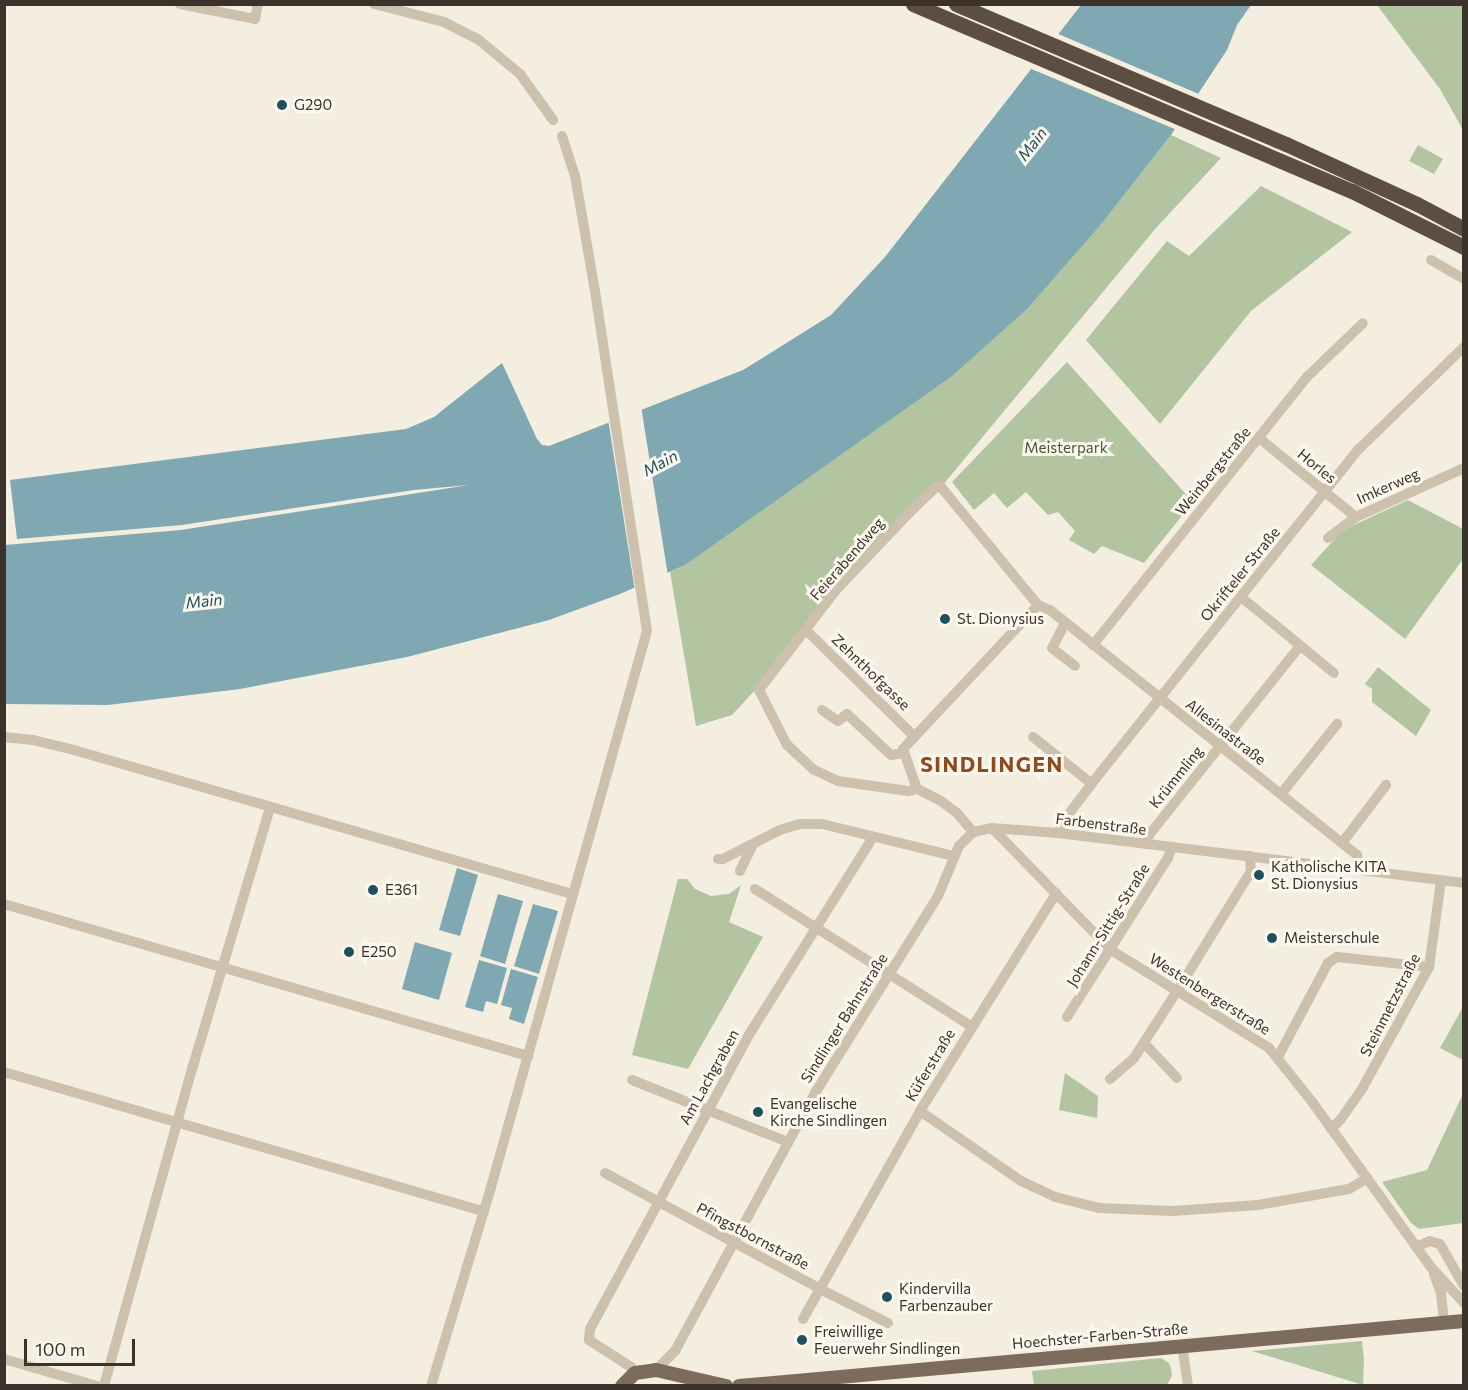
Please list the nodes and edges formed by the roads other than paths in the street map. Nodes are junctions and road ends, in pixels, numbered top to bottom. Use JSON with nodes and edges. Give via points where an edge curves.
{"nodes":[{"id":1,"x":180,"y":4,"type":"edge"},
{"id":2,"x":258,"y":4,"type":"edge"},
{"id":3,"x":374,"y":4,"type":"edge"},
{"id":4,"x":913,"y":4,"type":"edge"},
{"id":5,"x":956,"y":4,"type":"edge"},
{"id":6,"x":553,"y":120,"type":"dead end"},
{"id":7,"x":562,"y":136,"type":"dead end"},
{"id":8,"x":1464,"y":228,"type":"edge"},
{"id":9,"x":1464,"y":247,"type":"edge"},
{"id":10,"x":1431,"y":260,"type":"dead end"},
{"id":11,"x":1464,"y":279,"type":"edge"},
{"id":12,"x":1364,"y":323,"type":"dead end"},
{"id":13,"x":1464,"y":347,"type":"edge"},
{"id":14,"x":1259,"y":438,"type":"junction"},
{"id":15,"x":1464,"y":468,"type":"edge"},
{"id":16,"x":942,"y":488,"type":"joint"},
{"id":17,"x":1325,"y":491,"type":"junction"},
{"id":18,"x":1356,"y":517,"type":"junction"},
{"id":19,"x":1328,"y":538,"type":"dead end"},
{"id":20,"x":1241,"y":597,"type":"junction"},
{"id":21,"x":1038,"y":605,"type":"junction"},
{"id":22,"x":1065,"y":623,"type":"junction"},
{"id":23,"x":807,"y":631,"type":"junction"},
{"id":24,"x":1093,"y":645,"type":"junction"},
{"id":25,"x":1300,"y":646,"type":"junction"},
{"id":26,"x":1075,"y":666,"type":"dead end"},
{"id":27,"x":1334,"y":673,"type":"dead end"},
{"id":28,"x":1159,"y":698,"type":"junction"},
{"id":29,"x":822,"y":710,"type":"dead end"},
{"id":30,"x":1337,"y":724,"type":"dead end"},
{"id":31,"x":914,"y":736,"type":"junction"},
{"id":32,"x":4,"y":737,"type":"edge"},
{"id":33,"x":1034,"y":737,"type":"dead end"},
{"id":34,"x":1220,"y":746,"type":"junction"},
{"id":35,"x":903,"y":753,"type":"junction"},
{"id":36,"x":1092,"y":784,"type":"junction"},
{"id":37,"x":1386,"y":785,"type":"dead end"},
{"id":38,"x":917,"y":789,"type":"junction"},
{"id":39,"x":1281,"y":794,"type":"junction"},
{"id":40,"x":270,"y":808,"type":"junction"},
{"id":41,"x":992,"y":828,"type":"junction"},
{"id":42,"x":973,"y":832,"type":"junction"},
{"id":43,"x":1058,"y":833,"type":"junction"},
{"id":44,"x":873,"y":837,"type":"junction"},
{"id":45,"x":753,"y":843,"type":"junction"},
{"id":46,"x":1342,"y":843,"type":"junction"},
{"id":47,"x":1146,"y":844,"type":"junction"},
{"id":48,"x":1172,"y":847,"type":"junction"},
{"id":49,"x":953,"y":856,"type":"junction"},
{"id":50,"x":1250,"y":856,"type":"junction"},
{"id":51,"x":718,"y":858,"type":"dead end"},
{"id":52,"x":1358,"y":870,"type":"junction"},
{"id":53,"x":740,"y":872,"type":"dead end"},
{"id":54,"x":1441,"y":880,"type":"junction"},
{"id":55,"x":1464,"y":883,"type":"edge"},
{"id":56,"x":755,"y":889,"type":"dead end"},
{"id":57,"x":1056,"y":893,"type":"junction"},
{"id":58,"x":572,"y":894,"type":"junction"},
{"id":59,"x":4,"y":903,"type":"edge"},
{"id":60,"x":816,"y":928,"type":"junction"},
{"id":61,"x":1111,"y":950,"type":"junction"},
{"id":62,"x":1429,"y":967,"type":"junction"},
{"id":63,"x":224,"y":968,"type":"junction"},
{"id":64,"x":889,"y":974,"type":"junction"},
{"id":65,"x":1177,"y":991,"type":"junction"},
{"id":66,"x":1067,"y":1017,"type":"dead end"},
{"id":67,"x":971,"y":1026,"type":"junction"},
{"id":68,"x":1144,"y":1043,"type":"junction"},
{"id":69,"x":528,"y":1056,"type":"junction"},
{"id":70,"x":1278,"y":1058,"type":"junction"},
{"id":71,"x":4,"y":1072,"type":"edge"},
{"id":72,"x":1178,"y":1078,"type":"dead end"},
{"id":73,"x":1110,"y":1079,"type":"dead end"},
{"id":74,"x":632,"y":1080,"type":"dead end"},
{"id":75,"x":708,"y":1109,"type":"junction"},
{"id":76,"x":920,"y":1111,"type":"junction"},
{"id":77,"x":179,"y":1123,"type":"junction"},
{"id":78,"x":1331,"y":1129,"type":"junction"},
{"id":79,"x":788,"y":1142,"type":"junction"},
{"id":80,"x":605,"y":1173,"type":"dead end"},
{"id":81,"x":1366,"y":1178,"type":"junction"},
{"id":82,"x":659,"y":1202,"type":"junction"},
{"id":83,"x":484,"y":1211,"type":"junction"},
{"id":84,"x":734,"y":1242,"type":"junction"},
{"id":85,"x":1416,"y":1247,"type":"junction"},
{"id":86,"x":1430,"y":1266,"type":"junction"},
{"id":87,"x":1464,"y":1286,"type":"edge"},
{"id":88,"x":820,"y":1289,"type":"junction"},
{"id":89,"x":1464,"y":1303,"type":"edge"},
{"id":90,"x":802,"y":1319,"type":"dead end"},
{"id":91,"x":1464,"y":1320,"type":"edge"},
{"id":92,"x":1443,"y":1322,"type":"junction"},
{"id":93,"x":888,"y":1323,"type":"dead end"},
{"id":94,"x":1182,"y":1345,"type":"junction"},
{"id":95,"x":673,"y":1354,"type":"junction"},
{"id":96,"x":4,"y":1359,"type":"edge"},
{"id":97,"x":653,"y":1370,"type":"junction"},
{"id":98,"x":627,"y":1382,"type":"edge"},
{"id":99,"x":671,"y":1382,"type":"edge"},
{"id":100,"x":97,"y":1386,"type":"edge"},
{"id":101,"x":104,"y":1386,"type":"edge"},
{"id":102,"x":431,"y":1386,"type":"edge"},
{"id":103,"x":726,"y":1386,"type":"edge"},
{"id":104,"x":739,"y":1386,"type":"edge"},
{"id":105,"x":1188,"y":1386,"type":"edge"}],
"edges":[{"from":1,"to":2,"type":"street","via":[[255,19]]},
{"from":3,"to":6,"type":"street","via":[[444,22],[479,40],[520,74]]},
{"from":4,"to":9,"type":"highway","via":[[1276,158]]},
{"from":5,"to":8,"type":"highway","via":[[1286,144]]},
{"from":7,"to":58,"type":"street","via":[[575,176],[596,297],[647,631]]},
{"from":10,"to":11,"type":"street"},
{"from":12,"to":14,"type":"street","name":"Weinbergstraße","via":[[1308,376]]},
{"from":13,"to":17,"type":"street","name":"Okrifteler Straße","via":[[1368,438]]},
{"from":14,"to":17,"type":"street","name":"Horles"},
{"from":14,"to":24,"type":"street","name":"Weinbergstraße"},
{"from":15,"to":18,"type":"street","name":"Imkerweg"},
{"from":16,"to":21,"type":"street","name":"Allesinastraße"},
{"from":16,"to":23,"type":"street","name":"Feierabendweg","via":[[936,488],[862,561]]},
{"from":17,"to":18,"type":"street","name":"Horles"},
{"from":17,"to":20,"type":"street","name":"Okrifteler Straße"},
{"from":18,"to":19,"type":"street","name":"Imkerweg"},
{"from":20,"to":25,"type":"street"},
{"from":20,"to":28,"type":"street","name":"Okrifteler Straße"},
{"from":21,"to":22,"type":"street","name":"Allesinastraße"},
{"from":21,"to":31,"type":"street"},
{"from":22,"to":24,"type":"street","name":"Allesinastraße"},
{"from":22,"to":26,"type":"street","via":[[1052,648]]},
{"from":23,"to":31,"type":"street","name":"Zehnthofgasse"},
{"from":23,"to":38,"type":"street","name":"Feierabendweg","via":[[759,690],[787,745],[814,770],[838,781]]},
{"from":24,"to":28,"type":"street","name":"Allesinastraße"},
{"from":25,"to":27,"type":"street"},
{"from":25,"to":34,"type":"street","name":"Krümmling"},
{"from":28,"to":34,"type":"street","name":"Allesinastraße"},
{"from":28,"to":36,"type":"street","name":"Okrifteler Straße"},
{"from":29,"to":35,"type":"street","via":[[838,722],[847,714],[891,755]]},
{"from":30,"to":39,"type":"street"},
{"from":31,"to":35,"type":"street"},
{"from":32,"to":40,"type":"street","via":[[47,743]]},
{"from":33,"to":36,"type":"street"},
{"from":34,"to":39,"type":"street","name":"Allesinastraße"},
{"from":34,"to":47,"type":"street","name":"Krümmling","via":[[1149,835]]},
{"from":35,"to":38,"type":"street"},
{"from":36,"to":43,"type":"street","name":"Okrifteler Straße"},
{"from":37,"to":46,"type":"street"},
{"from":38,"to":42,"type":"street","via":[[949,807]]},
{"from":39,"to":46,"type":"street","name":"Allesinastraße"},
{"from":40,"to":58,"type":"street"},
{"from":40,"to":63,"type":"street"},
{"from":41,"to":42,"type":"street","name":"Farbenstraße"},
{"from":41,"to":43,"type":"street","name":"Farbenstraße"},
{"from":41,"to":57,"type":"street","name":"Westenbergerstraße"},
{"from":42,"to":49,"type":"street"},
{"from":43,"to":47,"type":"street","name":"Farbenstraße"},
{"from":44,"to":45,"type":"street","via":[[822,824],[800,824]]},
{"from":44,"to":49,"type":"street"},
{"from":44,"to":60,"type":"street","name":"Am Lachgraben"},
{"from":45,"to":51,"type":"street"},
{"from":45,"to":53,"type":"street"},
{"from":46,"to":52,"type":"street","name":"Allesinastraße","via":[[1357,855]]},
{"from":47,"to":48,"type":"street","name":"Farbenstraße"},
{"from":48,"to":50,"type":"street","name":"Farbenstraße"},
{"from":48,"to":61,"type":"street","name":"Johann-Sittig-Straße"},
{"from":49,"to":64,"type":"street","name":"Sindlinger Bahnstraße","via":[[938,896]]},
{"from":50,"to":52,"type":"street","name":"Farbenstraße"},
{"from":50,"to":65,"type":"street","via":[[1251,871]]},
{"from":52,"to":54,"type":"street","name":"Farbenstraße"},
{"from":54,"to":55,"type":"street","name":"Farbenstraße"},
{"from":54,"to":62,"type":"street","name":"Steinmetzstraße"},
{"from":56,"to":60,"type":"street"},
{"from":57,"to":61,"type":"street","name":"Westenbergerstraße"},
{"from":57,"to":67,"type":"street","name":"Küferstraße"},
{"from":58,"to":69,"type":"street"},
{"from":59,"to":63,"type":"street"},
{"from":60,"to":64,"type":"street"},
{"from":60,"to":75,"type":"street","name":"Am Lachgraben"},
{"from":61,"to":65,"type":"street","name":"Westenbergerstraße"},
{"from":61,"to":66,"type":"street","name":"Johann-Sittig-Straße"},
{"from":62,"to":70,"type":"street","via":[[1337,957],[1328,963]]},
{"from":62,"to":78,"type":"street","name":"Steinmetzstraße","via":[[1362,1089]]},
{"from":63,"to":69,"type":"street"},
{"from":63,"to":77,"type":"street"},
{"from":64,"to":67,"type":"street"},
{"from":64,"to":79,"type":"street","name":"Sindlinger Bahnstraße"},
{"from":65,"to":68,"type":"street"},
{"from":65,"to":70,"type":"street","name":"Westenbergerstraße","via":[[1269,1048]]},
{"from":67,"to":76,"type":"street","name":"Küferstraße"},
{"from":68,"to":72,"type":"street"},
{"from":68,"to":73,"type":"street","via":[[1134,1058]]},
{"from":69,"to":83,"type":"street"},
{"from":70,"to":78,"type":"street","name":"Westenbergerstraße"},
{"from":71,"to":77,"type":"street"},
{"from":74,"to":75,"type":"street"},
{"from":75,"to":79,"type":"street"},
{"from":75,"to":82,"type":"street","name":"Am Lachgraben"},
{"from":76,"to":81,"type":"street","via":[[1022,1181],[1055,1197],[1099,1208],[1173,1211],[1258,1205],[1349,1189]]},
{"from":76,"to":88,"type":"street","name":"Küferstraße"},
{"from":77,"to":83,"type":"street"},
{"from":77,"to":101,"type":"street"},
{"from":78,"to":81,"type":"street","name":"Westenbergerstraße"},
{"from":79,"to":84,"type":"street","name":"Sindlinger Bahnstraße"},
{"from":80,"to":82,"type":"street","name":"Pfingstbornstraße"},
{"from":81,"to":85,"type":"street","name":"Westenbergerstraße"},
{"from":82,"to":84,"type":"street","name":"Pfingstbornstraße"},
{"from":82,"to":98,"type":"street","name":"Am Lachgraben","via":[[590,1329],[589,1340],[631,1366]]},
{"from":83,"to":102,"type":"street"},
{"from":84,"to":88,"type":"street","name":"Pfingstbornstraße"},
{"from":84,"to":95,"type":"street","name":"Sindlinger Bahnstraße"},
{"from":85,"to":86,"type":"street","name":"Westenbergerstraße"},
{"from":85,"to":87,"type":"street","via":[[1430,1241],[1440,1244]]},
{"from":86,"to":89,"type":"street","name":"Westenbergerstraße"},
{"from":86,"to":92,"type":"street","name":"Westenbergerstraße","via":[[1441,1293]]},
{"from":88,"to":90,"type":"street","name":"Küferstraße"},
{"from":88,"to":93,"type":"street","name":"Pfingstbornstraße"},
{"from":91,"to":92,"type":"main road","name":"Hoechster-Farben-Straße"},
{"from":92,"to":94,"type":"main road","name":"Hoechster-Farben-Straße"},
{"from":94,"to":104,"type":"main road","name":"Hoechster-Farben-Straße"},
{"from":94,"to":105,"type":"street"},
{"from":95,"to":97,"type":"street","name":"Sindlinger Bahnstraße"},
{"from":95,"to":99,"type":"street","name":"Sindlinger Bahnstraße"},
{"from":96,"to":100,"type":"street"},
{"from":97,"to":98,"type":"main road"},
{"from":97,"to":99,"type":"main road"},
{"from":99,"to":103,"type":"main road"}]}
